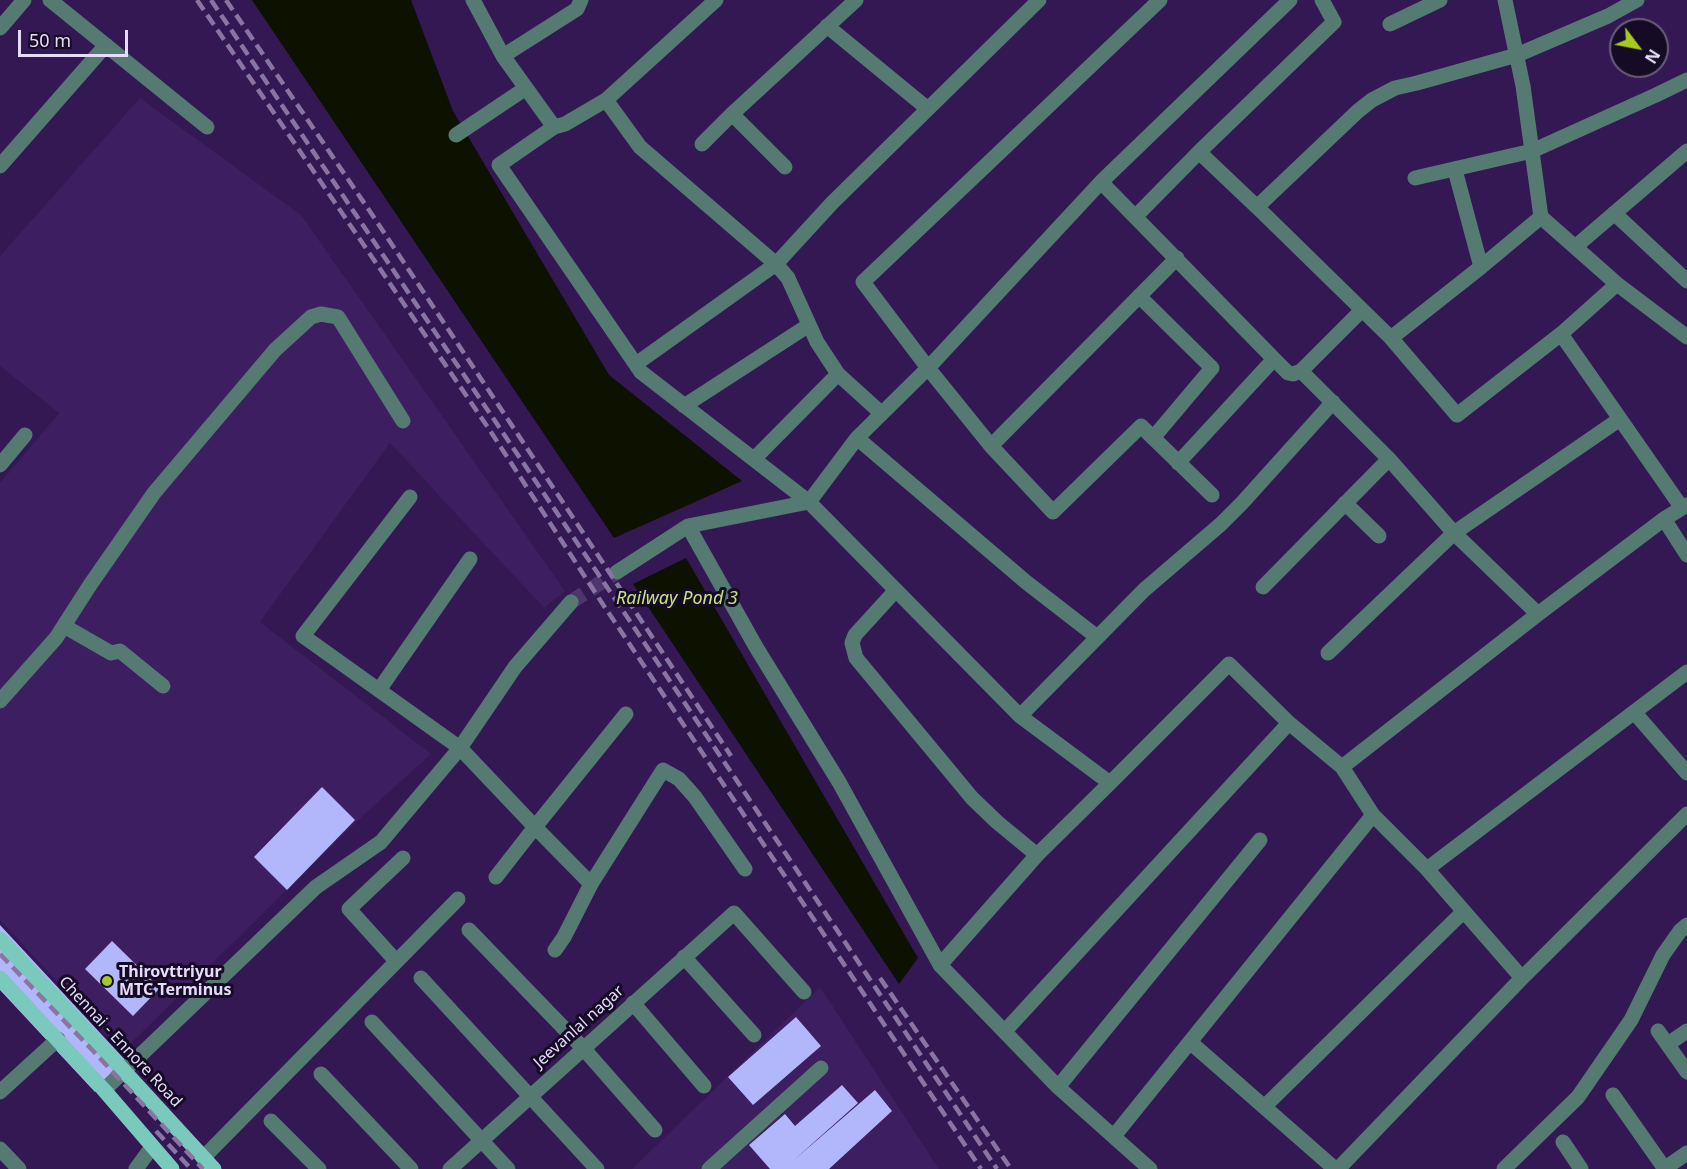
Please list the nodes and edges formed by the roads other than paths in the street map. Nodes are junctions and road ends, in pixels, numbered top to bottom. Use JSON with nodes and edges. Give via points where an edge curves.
{"nodes":[{"id":1,"x":24,"y":0,"type":"edge"},
{"id":2,"x":51,"y":0,"type":"edge"},
{"id":3,"x":473,"y":0,"type":"edge"},
{"id":4,"x":581,"y":0,"type":"edge"},
{"id":5,"x":716,"y":0,"type":"edge"},
{"id":6,"x":856,"y":0,"type":"edge"},
{"id":7,"x":1039,"y":0,"type":"edge"},
{"id":8,"x":1160,"y":0,"type":"edge"},
{"id":9,"x":1290,"y":0,"type":"edge"},
{"id":10,"x":1322,"y":0,"type":"edge"},
{"id":11,"x":1440,"y":0,"type":"edge"},
{"id":12,"x":1505,"y":0,"type":"edge"},
{"id":13,"x":1637,"y":0,"type":"edge"},
{"id":14,"x":2,"y":21,"type":"edge"},
{"id":15,"x":1390,"y":24,"type":"dead end"},
{"id":16,"x":827,"y":26,"type":"junction"},
{"id":17,"x":106,"y":45,"type":"junction"},
{"id":18,"x":503,"y":56,"type":"junction"},
{"id":19,"x":1517,"y":56,"type":"junction"},
{"id":20,"x":1687,"y":80,"type":"edge"},
{"id":21,"x":526,"y":88,"type":"junction"},
{"id":22,"x":606,"y":100,"type":"junction"},
{"id":23,"x":928,"y":109,"type":"junction"},
{"id":24,"x":732,"y":114,"type":"junction"},
{"id":25,"x":207,"y":127,"type":"dead end"},
{"id":26,"x":554,"y":128,"type":"junction"},
{"id":27,"x":456,"y":135,"type":"dead end"},
{"id":28,"x":702,"y":144,"type":"dead end"},
{"id":29,"x":1532,"y":151,"type":"junction"},
{"id":30,"x":1687,"y":151,"type":"edge"},
{"id":31,"x":1199,"y":152,"type":"junction"},
{"id":32,"x":0,"y":166,"type":"edge"},
{"id":33,"x":786,"y":167,"type":"dead end"},
{"id":34,"x":1455,"y":170,"type":"junction"},
{"id":35,"x":1415,"y":178,"type":"dead end"},
{"id":36,"x":1101,"y":182,"type":"junction"},
{"id":37,"x":1257,"y":207,"type":"junction"},
{"id":38,"x":1614,"y":213,"type":"junction"},
{"id":39,"x":1136,"y":217,"type":"junction"},
{"id":40,"x":1541,"y":217,"type":"junction"},
{"id":41,"x":1575,"y":247,"type":"junction"},
{"id":42,"x":1177,"y":258,"type":"junction"},
{"id":43,"x":776,"y":264,"type":"junction"},
{"id":44,"x":1481,"y":267,"type":"junction"},
{"id":45,"x":1687,"y":281,"type":"edge"},
{"id":46,"x":1617,"y":284,"type":"junction"},
{"id":47,"x":1139,"y":296,"type":"junction"},
{"id":48,"x":1362,"y":310,"type":"junction"},
{"id":49,"x":809,"y":325,"type":"junction"},
{"id":50,"x":1561,"y":334,"type":"junction"},
{"id":51,"x":1391,"y":338,"type":"junction"},
{"id":52,"x":1687,"y":338,"type":"edge"},
{"id":53,"x":1274,"y":358,"type":"junction"},
{"id":54,"x":636,"y":364,"type":"junction"},
{"id":55,"x":928,"y":368,"type":"junction"},
{"id":56,"x":1301,"y":371,"type":"junction"},
{"id":57,"x":838,"y":374,"type":"junction"},
{"id":58,"x":1333,"y":402,"type":"junction"},
{"id":59,"x":684,"y":405,"type":"junction"},
{"id":60,"x":881,"y":413,"type":"junction"},
{"id":61,"x":1620,"y":418,"type":"junction"},
{"id":62,"x":403,"y":421,"type":"dead end"},
{"id":63,"x":25,"y":435,"type":"dead end"},
{"id":64,"x":857,"y":438,"type":"junction"},
{"id":65,"x":1153,"y":438,"type":"junction"},
{"id":66,"x":992,"y":446,"type":"junction"},
{"id":67,"x":754,"y":459,"type":"junction"},
{"id":68,"x":1389,"y":459,"type":"junction"},
{"id":69,"x":1179,"y":463,"type":"junction"},
{"id":70,"x":0,"y":465,"type":"edge"},
{"id":71,"x":1212,"y":495,"type":"dead end"},
{"id":72,"x":410,"y":496,"type":"dead end"},
{"id":73,"x":809,"y":502,"type":"junction"},
{"id":74,"x":1345,"y":503,"type":"junction"},
{"id":75,"x":1685,"y":506,"type":"edge"},
{"id":76,"x":1664,"y":519,"type":"junction"},
{"id":77,"x":688,"y":526,"type":"junction"},
{"id":78,"x":1454,"y":533,"type":"junction"},
{"id":79,"x":1379,"y":536,"type":"dead end"},
{"id":80,"x":1687,"y":555,"type":"edge"},
{"id":81,"x":470,"y":559,"type":"dead end"},
{"id":82,"x":617,"y":572,"type":"tunnel mouth"},
{"id":83,"x":1263,"y":587,"type":"dead end"},
{"id":84,"x":896,"y":590,"type":"junction"},
{"id":85,"x":571,"y":602,"type":"tunnel mouth"},
{"id":86,"x":1538,"y":614,"type":"junction"},
{"id":87,"x":64,"y":626,"type":"junction"},
{"id":88,"x":1097,"y":637,"type":"junction"},
{"id":89,"x":1328,"y":653,"type":"dead end"},
{"id":90,"x":1687,"y":672,"type":"edge"},
{"id":91,"x":163,"y":686,"type":"dead end"},
{"id":92,"x":379,"y":690,"type":"junction"},
{"id":93,"x":0,"y":701,"type":"edge"},
{"id":94,"x":1634,"y":712,"type":"junction"},
{"id":95,"x":626,"y":714,"type":"dead end"},
{"id":96,"x":1020,"y":716,"type":"junction"},
{"id":97,"x":1288,"y":723,"type":"junction"},
{"id":98,"x":459,"y":748,"type":"junction"},
{"id":99,"x":1342,"y":766,"type":"junction"},
{"id":100,"x":1687,"y":773,"type":"edge"},
{"id":101,"x":1110,"y":783,"type":"junction"},
{"id":102,"x":1687,"y":814,"type":"edge"},
{"id":103,"x":1373,"y":815,"type":"junction"},
{"id":104,"x":535,"y":827,"type":"junction"},
{"id":105,"x":1260,"y":840,"type":"dead end"},
{"id":106,"x":1037,"y":855,"type":"junction"},
{"id":107,"x":403,"y":858,"type":"dead end"},
{"id":108,"x":745,"y":869,"type":"dead end"},
{"id":109,"x":1427,"y":869,"type":"junction"},
{"id":110,"x":496,"y":878,"type":"dead end"},
{"id":111,"x":591,"y":884,"type":"junction"},
{"id":112,"x":458,"y":899,"type":"dead end"},
{"id":113,"x":1464,"y":910,"type":"junction"},
{"id":114,"x":1687,"y":925,"type":"edge"},
{"id":115,"x":469,"y":930,"type":"dead end"},
{"id":116,"x":0,"y":939,"type":"edge"},
{"id":117,"x":555,"y":950,"type":"dead end"},
{"id":118,"x":684,"y":957,"type":"junction"},
{"id":119,"x":396,"y":961,"type":"junction"},
{"id":120,"x":940,"y":965,"type":"junction"},
{"id":121,"x":0,"y":978,"type":"edge"},
{"id":122,"x":421,"y":978,"type":"dead end"},
{"id":123,"x":1522,"y":978,"type":"junction"},
{"id":124,"x":804,"y":992,"type":"dead end"},
{"id":125,"x":633,"y":1003,"type":"junction"},
{"id":126,"x":372,"y":1022,"type":"dead end"},
{"id":127,"x":1005,"y":1031,"type":"junction"},
{"id":128,"x":1658,"y":1031,"type":"dead end"},
{"id":129,"x":1687,"y":1031,"type":"edge"},
{"id":130,"x":754,"y":1035,"type":"dead end"},
{"id":131,"x":58,"y":1039,"type":"junction"},
{"id":132,"x":1190,"y":1042,"type":"junction"},
{"id":133,"x":1668,"y":1044,"type":"junction"},
{"id":134,"x":583,"y":1048,"type":"junction"},
{"id":135,"x":820,"y":1068,"type":"dead end"},
{"id":136,"x":124,"y":1071,"type":"junction"},
{"id":137,"x":1687,"y":1072,"type":"edge"},
{"id":138,"x":321,"y":1074,"type":"dead end"},
{"id":139,"x":704,"y":1086,"type":"dead end"},
{"id":140,"x":1058,"y":1087,"type":"junction"},
{"id":141,"x":104,"y":1090,"type":"junction"},
{"id":142,"x":0,"y":1092,"type":"edge"},
{"id":143,"x":531,"y":1095,"type":"junction"},
{"id":144,"x":1613,"y":1095,"type":"dead end"},
{"id":145,"x":1264,"y":1107,"type":"junction"},
{"id":146,"x":271,"y":1121,"type":"dead end"},
{"id":147,"x":655,"y":1130,"type":"dead end"},
{"id":148,"x":1114,"y":1136,"type":"junction"},
{"id":149,"x":482,"y":1140,"type":"junction"},
{"id":150,"x":1563,"y":1142,"type":"dead end"},
{"id":151,"x":152,"y":1147,"type":"junction"},
{"id":152,"x":0,"y":1149,"type":"edge"},
{"id":153,"x":1687,"y":1153,"type":"edge"},
{"id":154,"x":208,"y":1163,"type":"edge"},
{"id":155,"x":19,"y":1169,"type":"edge"},
{"id":156,"x":136,"y":1169,"type":"edge"},
{"id":157,"x":172,"y":1169,"type":"edge"},
{"id":158,"x":318,"y":1169,"type":"edge"},
{"id":159,"x":411,"y":1169,"type":"edge"},
{"id":160,"x":450,"y":1169,"type":"edge"},
{"id":161,"x":508,"y":1169,"type":"edge"},
{"id":162,"x":597,"y":1169,"type":"edge"},
{"id":163,"x":709,"y":1169,"type":"edge"},
{"id":164,"x":1150,"y":1169,"type":"edge"},
{"id":165,"x":1337,"y":1169,"type":"edge"},
{"id":166,"x":1504,"y":1169,"type":"edge"},
{"id":167,"x":1581,"y":1169,"type":"edge"},
{"id":168,"x":1664,"y":1169,"type":"edge"}],
"edges":[{"from":1,"to":14,"type":"street"},
{"from":2,"to":17,"type":"street"},
{"from":3,"to":18,"type":"street"},
{"from":4,"to":18,"type":"street","via":[[577,9]]},
{"from":5,"to":22,"type":"street"},
{"from":6,"to":16,"type":"street"},
{"from":7,"to":23,"type":"street"},
{"from":8,"to":55,"type":"street","via":[[863,282]]},
{"from":9,"to":36,"type":"street"},
{"from":10,"to":31,"type":"street","via":[[1334,22]]},
{"from":11,"to":15,"type":"street"},
{"from":12,"to":19,"type":"street"},
{"from":13,"to":19,"type":"street"},
{"from":16,"to":23,"type":"street"},
{"from":16,"to":24,"type":"street"},
{"from":17,"to":25,"type":"street"},
{"from":17,"to":32,"type":"street"},
{"from":18,"to":21,"type":"street"},
{"from":19,"to":29,"type":"street"},
{"from":19,"to":37,"type":"street","via":[[1395,88],[1372,100]]},
{"from":20,"to":29,"type":"street"},
{"from":21,"to":26,"type":"street"},
{"from":21,"to":27,"type":"street"},
{"from":22,"to":26,"type":"street"},
{"from":22,"to":43,"type":"street","via":[[640,147]]},
{"from":23,"to":43,"type":"street"},
{"from":24,"to":28,"type":"street"},
{"from":24,"to":33,"type":"street"},
{"from":26,"to":54,"type":"street","via":[[499,165]]},
{"from":29,"to":34,"type":"street"},
{"from":29,"to":40,"type":"street"},
{"from":30,"to":38,"type":"street"},
{"from":31,"to":37,"type":"street"},
{"from":31,"to":39,"type":"street"},
{"from":34,"to":35,"type":"street"},
{"from":34,"to":44,"type":"street"},
{"from":36,"to":39,"type":"street"},
{"from":36,"to":55,"type":"street"},
{"from":37,"to":48,"type":"street"},
{"from":38,"to":41,"type":"street"},
{"from":38,"to":45,"type":"street"},
{"from":39,"to":42,"type":"street"},
{"from":40,"to":41,"type":"street"},
{"from":40,"to":44,"type":"street"},
{"from":41,"to":46,"type":"street"},
{"from":42,"to":47,"type":"street"},
{"from":42,"to":53,"type":"street"},
{"from":43,"to":49,"type":"street","via":[[788,278]]},
{"from":43,"to":54,"type":"street"},
{"from":44,"to":51,"type":"street"},
{"from":46,"to":50,"type":"street"},
{"from":46,"to":52,"type":"street"},
{"from":47,"to":65,"type":"street","via":[[1212,368]]},
{"from":47,"to":66,"type":"street"},
{"from":48,"to":51,"type":"street"},
{"from":48,"to":56,"type":"street"},
{"from":49,"to":57,"type":"street"},
{"from":49,"to":59,"type":"street"},
{"from":50,"to":51,"type":"street","via":[[1457,415]]},
{"from":50,"to":61,"type":"street"},
{"from":53,"to":56,"type":"street","via":[[1288,373]]},
{"from":53,"to":69,"type":"street"},
{"from":54,"to":59,"type":"street"},
{"from":55,"to":60,"type":"street"},
{"from":55,"to":66,"type":"street"},
{"from":56,"to":58,"type":"street"},
{"from":57,"to":60,"type":"street"},
{"from":57,"to":67,"type":"street"},
{"from":58,"to":68,"type":"street"},
{"from":58,"to":88,"type":"street","via":[[1242,504]]},
{"from":59,"to":67,"type":"street"},
{"from":60,"to":64,"type":"street"},
{"from":61,"to":75,"type":"street"},
{"from":61,"to":78,"type":"street"},
{"from":62,"to":87,"type":"street","via":[[338,317],[311,317],[275,350],[154,493]]},
{"from":63,"to":70,"type":"street"},
{"from":64,"to":73,"type":"street"},
{"from":64,"to":88,"type":"street"},
{"from":65,"to":66,"type":"street","via":[[1141,426],[1053,512]]},
{"from":65,"to":69,"type":"street"},
{"from":67,"to":73,"type":"street"},
{"from":68,"to":74,"type":"street"},
{"from":68,"to":78,"type":"street"},
{"from":69,"to":71,"type":"street"},
{"from":72,"to":92,"type":"street","via":[[303,636]]},
{"from":73,"to":77,"type":"street"},
{"from":73,"to":84,"type":"street"},
{"from":74,"to":79,"type":"street"},
{"from":74,"to":83,"type":"street"},
{"from":75,"to":76,"type":"street"},
{"from":76,"to":80,"type":"street"},
{"from":76,"to":86,"type":"street"},
{"from":77,"to":82,"type":"street"},
{"from":77,"to":120,"type":"street","via":[[839,782]]},
{"from":78,"to":86,"type":"street"},
{"from":78,"to":89,"type":"street"},
{"from":81,"to":92,"type":"street"},
{"from":84,"to":96,"type":"street"},
{"from":84,"to":106,"type":"street","via":[[855,635],[852,643],[856,658],[972,798]]},
{"from":85,"to":98,"type":"street","via":[[515,667]]},
{"from":86,"to":99,"type":"street"},
{"from":87,"to":91,"type":"street","via":[[111,653],[120,651]]},
{"from":87,"to":93,"type":"street"},
{"from":88,"to":96,"type":"street"},
{"from":90,"to":94,"type":"street"},
{"from":92,"to":98,"type":"street"},
{"from":94,"to":100,"type":"street"},
{"from":94,"to":109,"type":"street"},
{"from":95,"to":104,"type":"street"},
{"from":96,"to":101,"type":"street"},
{"from":97,"to":99,"type":"street"},
{"from":97,"to":101,"type":"street","via":[[1228,664]]},
{"from":97,"to":127,"type":"street"},
{"from":98,"to":104,"type":"street"},
{"from":98,"to":136,"type":"street","via":[[381,842],[316,887]]},
{"from":99,"to":103,"type":"street"},
{"from":101,"to":106,"type":"street"},
{"from":102,"to":123,"type":"street"},
{"from":103,"to":109,"type":"street"},
{"from":103,"to":132,"type":"street"},
{"from":104,"to":110,"type":"street"},
{"from":104,"to":111,"type":"street"},
{"from":105,"to":140,"type":"street"},
{"from":106,"to":120,"type":"street"},
{"from":107,"to":119,"type":"street","via":[[349,909]]},
{"from":108,"to":111,"type":"street","via":[[695,797],[679,779],[663,770]]},
{"from":109,"to":113,"type":"street"},
{"from":111,"to":117,"type":"street"},
{"from":112,"to":119,"type":"street"},
{"from":113,"to":123,"type":"street"},
{"from":113,"to":145,"type":"street"},
{"from":114,"to":166,"type":"street","via":[[1663,955],[1631,1020],[1578,1097]]},
{"from":115,"to":134,"type":"street"},
{"from":116,"to":136,"type":"main road","name":"Chennai - Ennore Road"},
{"from":118,"to":124,"type":"street","name":"Jeevanlal nagar","via":[[734,913]]},
{"from":118,"to":125,"type":"street","name":"Jeevanlal nagar"},
{"from":118,"to":130,"type":"street"},
{"from":119,"to":154,"type":"street"},
{"from":120,"to":127,"type":"street"},
{"from":121,"to":131,"type":"main road"},
{"from":122,"to":143,"type":"street"},
{"from":123,"to":165,"type":"street"},
{"from":125,"to":134,"type":"street","name":"Jeevanlal nagar"},
{"from":125,"to":139,"type":"street"},
{"from":126,"to":149,"type":"street"},
{"from":127,"to":140,"type":"street"},
{"from":128,"to":133,"type":"street"},
{"from":129,"to":133,"type":"street"},
{"from":131,"to":141,"type":"main road"},
{"from":131,"to":142,"type":"street"},
{"from":132,"to":145,"type":"street"},
{"from":132,"to":148,"type":"street"},
{"from":133,"to":137,"type":"street"},
{"from":134,"to":143,"type":"street","name":"Jeevanlal nagar"},
{"from":134,"to":147,"type":"street"},
{"from":135,"to":163,"type":"street"},
{"from":136,"to":141,"type":"street"},
{"from":136,"to":154,"type":"main road","name":"Chennai - Ennore Road"},
{"from":138,"to":159,"type":"street"},
{"from":140,"to":148,"type":"street"},
{"from":141,"to":151,"type":"main road"},
{"from":143,"to":149,"type":"street","name":"Jeevanlal nagar"},
{"from":143,"to":162,"type":"street"},
{"from":144,"to":168,"type":"street"},
{"from":145,"to":165,"type":"street"},
{"from":146,"to":158,"type":"street"},
{"from":148,"to":164,"type":"street"},
{"from":149,"to":160,"type":"street","name":"Jeevanlal nagar"},
{"from":149,"to":161,"type":"street"},
{"from":150,"to":167,"type":"street"},
{"from":151,"to":156,"type":"street"},
{"from":151,"to":157,"type":"main road"},
{"from":152,"to":155,"type":"street"},
{"from":153,"to":168,"type":"street"}]}
